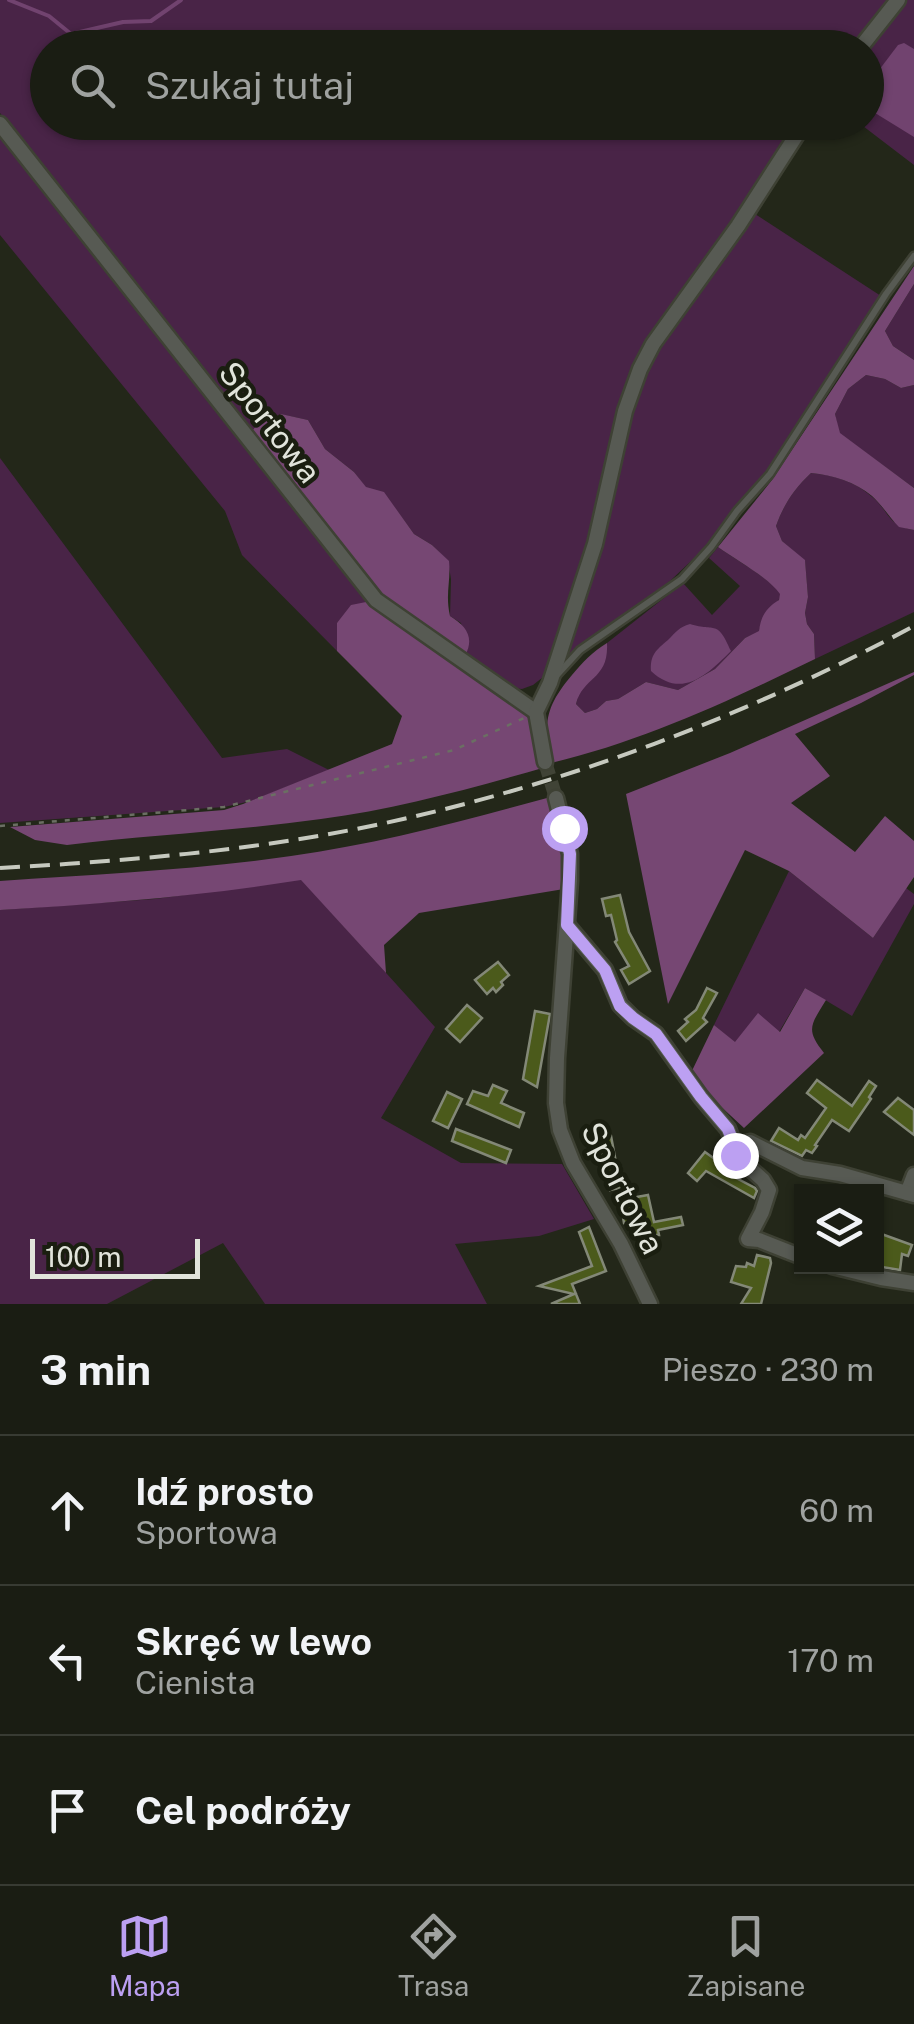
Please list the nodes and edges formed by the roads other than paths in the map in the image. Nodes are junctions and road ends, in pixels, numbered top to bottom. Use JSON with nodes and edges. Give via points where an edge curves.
{"nodes":[{"id":1,"x":898,"y":0,"type":"edge"},
{"id":2,"x":874,"y":30,"type":"edge"},
{"id":3,"x":0,"y":124,"type":"edge"},
{"id":4,"x":793,"y":140,"type":"edge"},
{"id":5,"x":914,"y":256,"type":"edge"},
{"id":6,"x":550,"y":684,"type":"junction"},
{"id":7,"x":536,"y":712,"type":"junction"},
{"id":8,"x":545,"y":762,"type":"tunnel mouth"},
{"id":9,"x":556,"y":798,"type":"tunnel mouth"},
{"id":10,"x":567,"y":925,"type":"junction"},
{"id":11,"x":735,"y":1147,"type":"junction"},
{"id":12,"x":914,"y":1175,"type":"edge"},
{"id":13,"x":911,"y":1194,"type":"edge"},
{"id":14,"x":794,"y":1254,"type":"edge"},
{"id":15,"x":865,"y":1274,"type":"edge"},
{"id":16,"x":914,"y":1282,"type":"edge"},
{"id":17,"x":650,"y":1304,"type":"edge"}],
"edges":[{"from":1,"to":2,"type":"street"},
{"from":3,"to":7,"type":"street","name":"Sportowa","via":[[376,600]]},
{"from":4,"to":6,"type":"street","via":[[640,368]]},
{"from":5,"to":6,"type":"lane","via":[[770,474],[710,547],[682,578],[580,650]]},
{"from":6,"to":7,"type":"street"},
{"from":7,"to":8,"type":"street"},
{"from":9,"to":10,"type":"street","name":"Sportowa","via":[[570,854]]},
{"from":10,"to":11,"type":"street","via":[[605,970],[620,1006],[656,1034]]},
{"from":10,"to":17,"type":"street","name":"Sportowa","via":[[557,1058],[560,1130]]},
{"from":11,"to":13,"type":"street","via":[[750,1142],[802,1168]]},
{"from":11,"to":14,"type":"street","via":[[769,1190],[748,1239]]},
{"from":12,"to":13,"type":"street"},
{"from":15,"to":16,"type":"street"}]}
